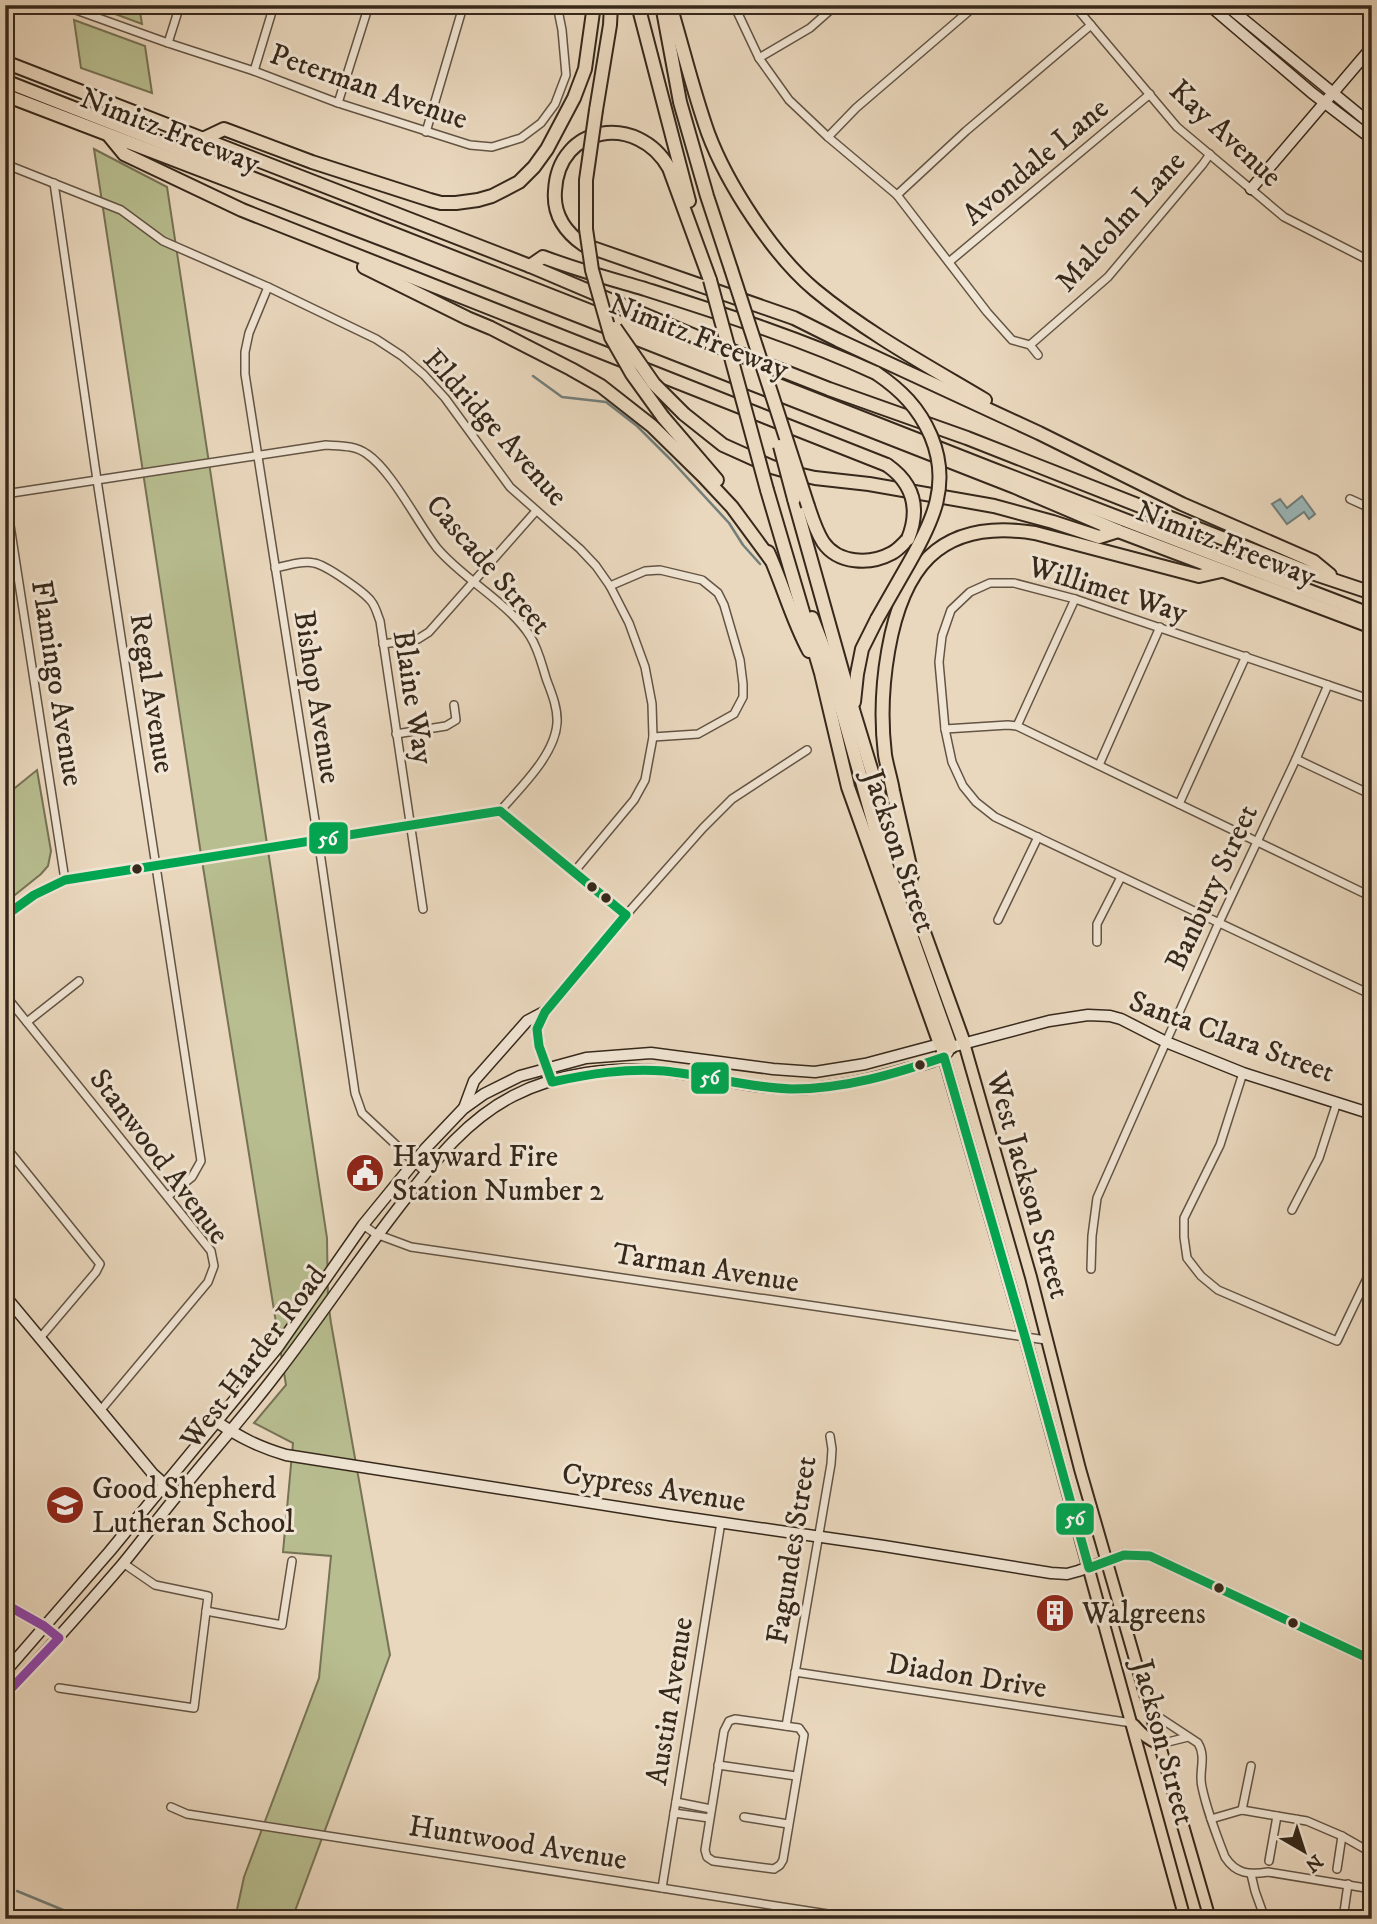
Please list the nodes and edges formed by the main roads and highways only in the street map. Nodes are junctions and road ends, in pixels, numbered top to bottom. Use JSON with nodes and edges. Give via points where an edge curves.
{"nodes":[{"id":1,"x":594,"y":5,"type":"edge"},
{"id":2,"x":611,"y":5,"type":"edge"},
{"id":3,"x":638,"y":5,"type":"edge"},
{"id":4,"x":662,"y":5,"type":"edge"},
{"id":5,"x":670,"y":5,"type":"edge"},
{"id":6,"x":1209,"y":5,"type":"edge"},
{"id":7,"x":1226,"y":5,"type":"edge"},
{"id":8,"x":1372,"y":47,"type":"edge"},
{"id":9,"x":5,"y":62,"type":"edge"},
{"id":10,"x":5,"y":81,"type":"edge"},
{"id":11,"x":1331,"y":93,"type":"junction"},
{"id":12,"x":5,"y":95,"type":"edge"},
{"id":13,"x":1324,"y":102,"type":"junction"},
{"id":14,"x":1372,"y":125,"type":"edge"},
{"id":15,"x":110,"y":136,"type":"junction"},
{"id":16,"x":205,"y":138,"type":"junction"},
{"id":17,"x":1372,"y":139,"type":"edge"},
{"id":18,"x":1251,"y":189,"type":"road end"},
{"id":19,"x":289,"y":229,"type":"junction"},
{"id":20,"x":530,"y":266,"type":"junction"},
{"id":21,"x":710,"y":281,"type":"junction"},
{"id":22,"x":605,"y":313,"type":"junction"},
{"id":23,"x":753,"y":340,"type":"junction"},
{"id":24,"x":1039,"y":433,"type":"junction"},
{"id":25,"x":1118,"y":531,"type":"junction"},
{"id":26,"x":782,"y":540,"type":"junction"},
{"id":27,"x":771,"y":560,"type":"junction"},
{"id":28,"x":1303,"y":570,"type":"junction"},
{"id":29,"x":1222,"y":571,"type":"junction"},
{"id":30,"x":1336,"y":580,"type":"junction"},
{"id":31,"x":1372,"y":593,"type":"edge"},
{"id":32,"x":1372,"y":607,"type":"edge"},
{"id":33,"x":1372,"y":615,"type":"edge"},
{"id":34,"x":1372,"y":627,"type":"edge"},
{"id":35,"x":821,"y":673,"type":"junction"},
{"id":36,"x":854,"y":713,"type":"junction"},
{"id":37,"x":908,"y":884,"type":"junction"},
{"id":38,"x":626,"y":915,"type":"road end"},
{"id":39,"x":545,"y":1012,"type":"junction"},
{"id":40,"x":950,"y":1047,"type":"junction"},
{"id":41,"x":547,"y":1067,"type":"junction"},
{"id":42,"x":552,"y":1082,"type":"junction"},
{"id":43,"x":463,"y":1109,"type":"junction"},
{"id":44,"x":1372,"y":1114,"type":"edge"},
{"id":45,"x":415,"y":1161,"type":"joint"},
{"id":46,"x":426,"y":1172,"type":"joint"},
{"id":47,"x":394,"y":1188,"type":"junction"},
{"id":48,"x":405,"y":1198,"type":"junction"},
{"id":49,"x":5,"y":1296,"type":"edge"},
{"id":50,"x":1025,"y":1337,"type":"joint"},
{"id":51,"x":1046,"y":1340,"type":"joint"},
{"id":52,"x":217,"y":1422,"type":"junction"},
{"id":53,"x":231,"y":1431,"type":"junction"},
{"id":54,"x":165,"y":1484,"type":"junction"},
{"id":55,"x":177,"y":1495,"type":"junction"},
{"id":56,"x":1107,"y":1562,"type":"junction"},
{"id":57,"x":1089,"y":1568,"type":"junction"},
{"id":58,"x":5,"y":1604,"type":"edge"},
{"id":59,"x":44,"y":1626,"type":"junction"},
{"id":60,"x":59,"y":1638,"type":"junction"},
{"id":61,"x":1372,"y":1660,"type":"edge"},
{"id":62,"x":5,"y":1672,"type":"edge"},
{"id":63,"x":5,"y":1695,"type":"edge"},
{"id":64,"x":1132,"y":1723,"type":"junction"},
{"id":65,"x":1160,"y":1744,"type":"junction"},
{"id":66,"x":1185,"y":1919,"type":"edge"},
{"id":67,"x":1210,"y":1919,"type":"edge"}],
"edges":[{"from":1,"to":16,"type":"highway","via":[[585,69],[547,149],[519,182],[492,196],[441,203],[223,129]]},
{"from":2,"to":22,"type":"highway","bridge":true,"via":[[586,180],[586,229]]},
{"from":3,"to":21,"type":"highway"},
{"from":4,"to":23,"type":"highway","bridge":true,"via":[[680,102]]},
{"from":5,"to":24,"type":"highway","via":[[709,134],[733,185],[783,257],[813,289],[856,320]]},
{"from":6,"to":13,"type":"main road"},
{"from":7,"to":11,"type":"main road"},
{"from":8,"to":11,"type":"main road"},
{"from":9,"to":16,"type":"highway","name":"Nimitz Freeway"},
{"from":10,"to":33,"type":"highway"},
{"from":11,"to":13,"type":"main road"},
{"from":11,"to":14,"type":"main road"},
{"from":12,"to":15,"type":"highway","name":"Nimitz Freeway"},
{"from":13,"to":17,"type":"main road"},
{"from":13,"to":18,"type":"main road"},
{"from":15,"to":19,"type":"highway","via":[[124,154]]},
{"from":15,"to":25,"type":"highway","name":"Nimitz Freeway"},
{"from":16,"to":20,"type":"highway","name":"Nimitz Freeway"},
{"from":19,"to":23,"type":"highway","bridge":true,"via":[[887,465],[907,485],[915,515],[908,539],[892,553],[854,561],[833,553],[823,542],[808,506]]},
{"from":19,"to":27,"type":"highway","via":[[601,386],[652,426],[703,476]]},
{"from":20,"to":28,"type":"highway","name":"Nimitz Freeway","via":[[829,389]]},
{"from":20,"to":36,"type":"highway","bridge":true,"via":[[543,257],[805,344],[876,373],[895,385],[923,418],[940,470],[937,500],[930,523],[862,649]]},
{"from":21,"to":24,"type":"highway","via":[[669,168],[659,153],[635,136],[619,132],[584,139],[569,152],[555,184],[556,213],[584,245],[794,318]]},
{"from":21,"to":26,"type":"highway","bridge":true},
{"from":22,"to":25,"type":"highway","bridge":true,"via":[[654,384],[684,414],[723,444],[772,467],[995,506],[1099,537]]},
{"from":22,"to":27,"type":"highway","bridge":true,"via":[[611,337],[632,374],[742,508]]},
{"from":23,"to":36,"type":"highway","name":"Jackson Street","bridge":true},
{"from":24,"to":30,"type":"highway","via":[[1313,562]]},
{"from":25,"to":29,"type":"highway","name":"Nimitz Freeway"},
{"from":26,"to":35,"type":"highway"},
{"from":26,"to":40,"type":"highway","via":[[826,654],[883,856]]},
{"from":27,"to":35,"type":"highway","via":[[797,630]]},
{"from":28,"to":30,"type":"highway","name":"Nimitz Freeway"},
{"from":28,"to":32,"type":"highway","via":[[1315,584]]},
{"from":29,"to":34,"type":"highway","name":"Nimitz Freeway"},
{"from":29,"to":37,"type":"highway","via":[[1199,576],[1013,529],[977,532],[930,556],[899,610],[883,683],[885,754],[912,875]]},
{"from":30,"to":31,"type":"highway","name":"Nimitz Freeway"},
{"from":35,"to":40,"type":"highway","name":"Jackson Street","via":[[848,787]]},
{"from":36,"to":37,"type":"highway","name":"Jackson Street"},
{"from":37,"to":40,"type":"highway","name":"Jackson Street"},
{"from":38,"to":39,"type":"main road"},
{"from":39,"to":41,"type":"main road","via":[[537,1029]]},
{"from":39,"to":43,"type":"main road","via":[[527,1020],[474,1081]]},
{"from":40,"to":41,"type":"main road","name":"Santa Clara Street","via":[[815,1072],[651,1054],[586,1058]]},
{"from":40,"to":42,"type":"main road","name":"Santa Clara Street","via":[[852,1084],[825,1087],[773,1088],[626,1070]]},
{"from":40,"to":44,"type":"main road","name":"Santa Clara Street","via":[[1088,1015],[1121,1019],[1243,1073]]},
{"from":40,"to":50,"type":"main road","name":"West Jackson Street"},
{"from":40,"to":51,"type":"main road","name":"West Jackson Street","via":[[1031,1278]]},
{"from":41,"to":42,"type":"main road"},
{"from":41,"to":43,"type":"main road","name":"Santa Clara Street","via":[[502,1084]]},
{"from":42,"to":46,"type":"main road","name":"Santa Clara Street","via":[[511,1097],[480,1117]]},
{"from":43,"to":45,"type":"main road","name":"Santa Clara Street"},
{"from":45,"to":47,"type":"main road","name":"West Harder Road"},
{"from":46,"to":48,"type":"main road","name":"West Harder Road"},
{"from":47,"to":48,"type":"main road"},
{"from":47,"to":52,"type":"main road","name":"West Harder Road"},
{"from":48,"to":53,"type":"main road","name":"West Harder Road"},
{"from":49,"to":54,"type":"main road"},
{"from":50,"to":57,"type":"main road","name":"Jackson Street"},
{"from":51,"to":56,"type":"main road","name":"Jackson Street"},
{"from":52,"to":53,"type":"main road","name":"Cypress Avenue"},
{"from":52,"to":54,"type":"main road","name":"West Harder Road"},
{"from":53,"to":55,"type":"main road","name":"West Harder Road"},
{"from":53,"to":57,"type":"main road","name":"Cypress Avenue","via":[[286,1455],[1046,1573]]},
{"from":54,"to":55,"type":"main road"},
{"from":54,"to":59,"type":"main road","name":"West Harder Road"},
{"from":55,"to":60,"type":"main road","name":"West Harder Road"},
{"from":56,"to":57,"type":"main road","name":"Cypress Avenue"},
{"from":56,"to":61,"type":"main road","name":"Cypress Avenue","via":[[1124,1555],[1150,1556]]},
{"from":56,"to":65,"type":"main road","name":"Jackson Street"},
{"from":57,"to":64,"type":"main road","name":"Jackson Street"},
{"from":58,"to":59,"type":"main road"},
{"from":59,"to":60,"type":"main road"},
{"from":59,"to":62,"type":"main road","name":"West Harder Road"},
{"from":60,"to":63,"type":"main road","name":"West Harder Road"},
{"from":64,"to":65,"type":"main road"},
{"from":64,"to":66,"type":"main road","name":"Jackson Street"},
{"from":65,"to":67,"type":"main road","name":"Jackson Street"}]}
